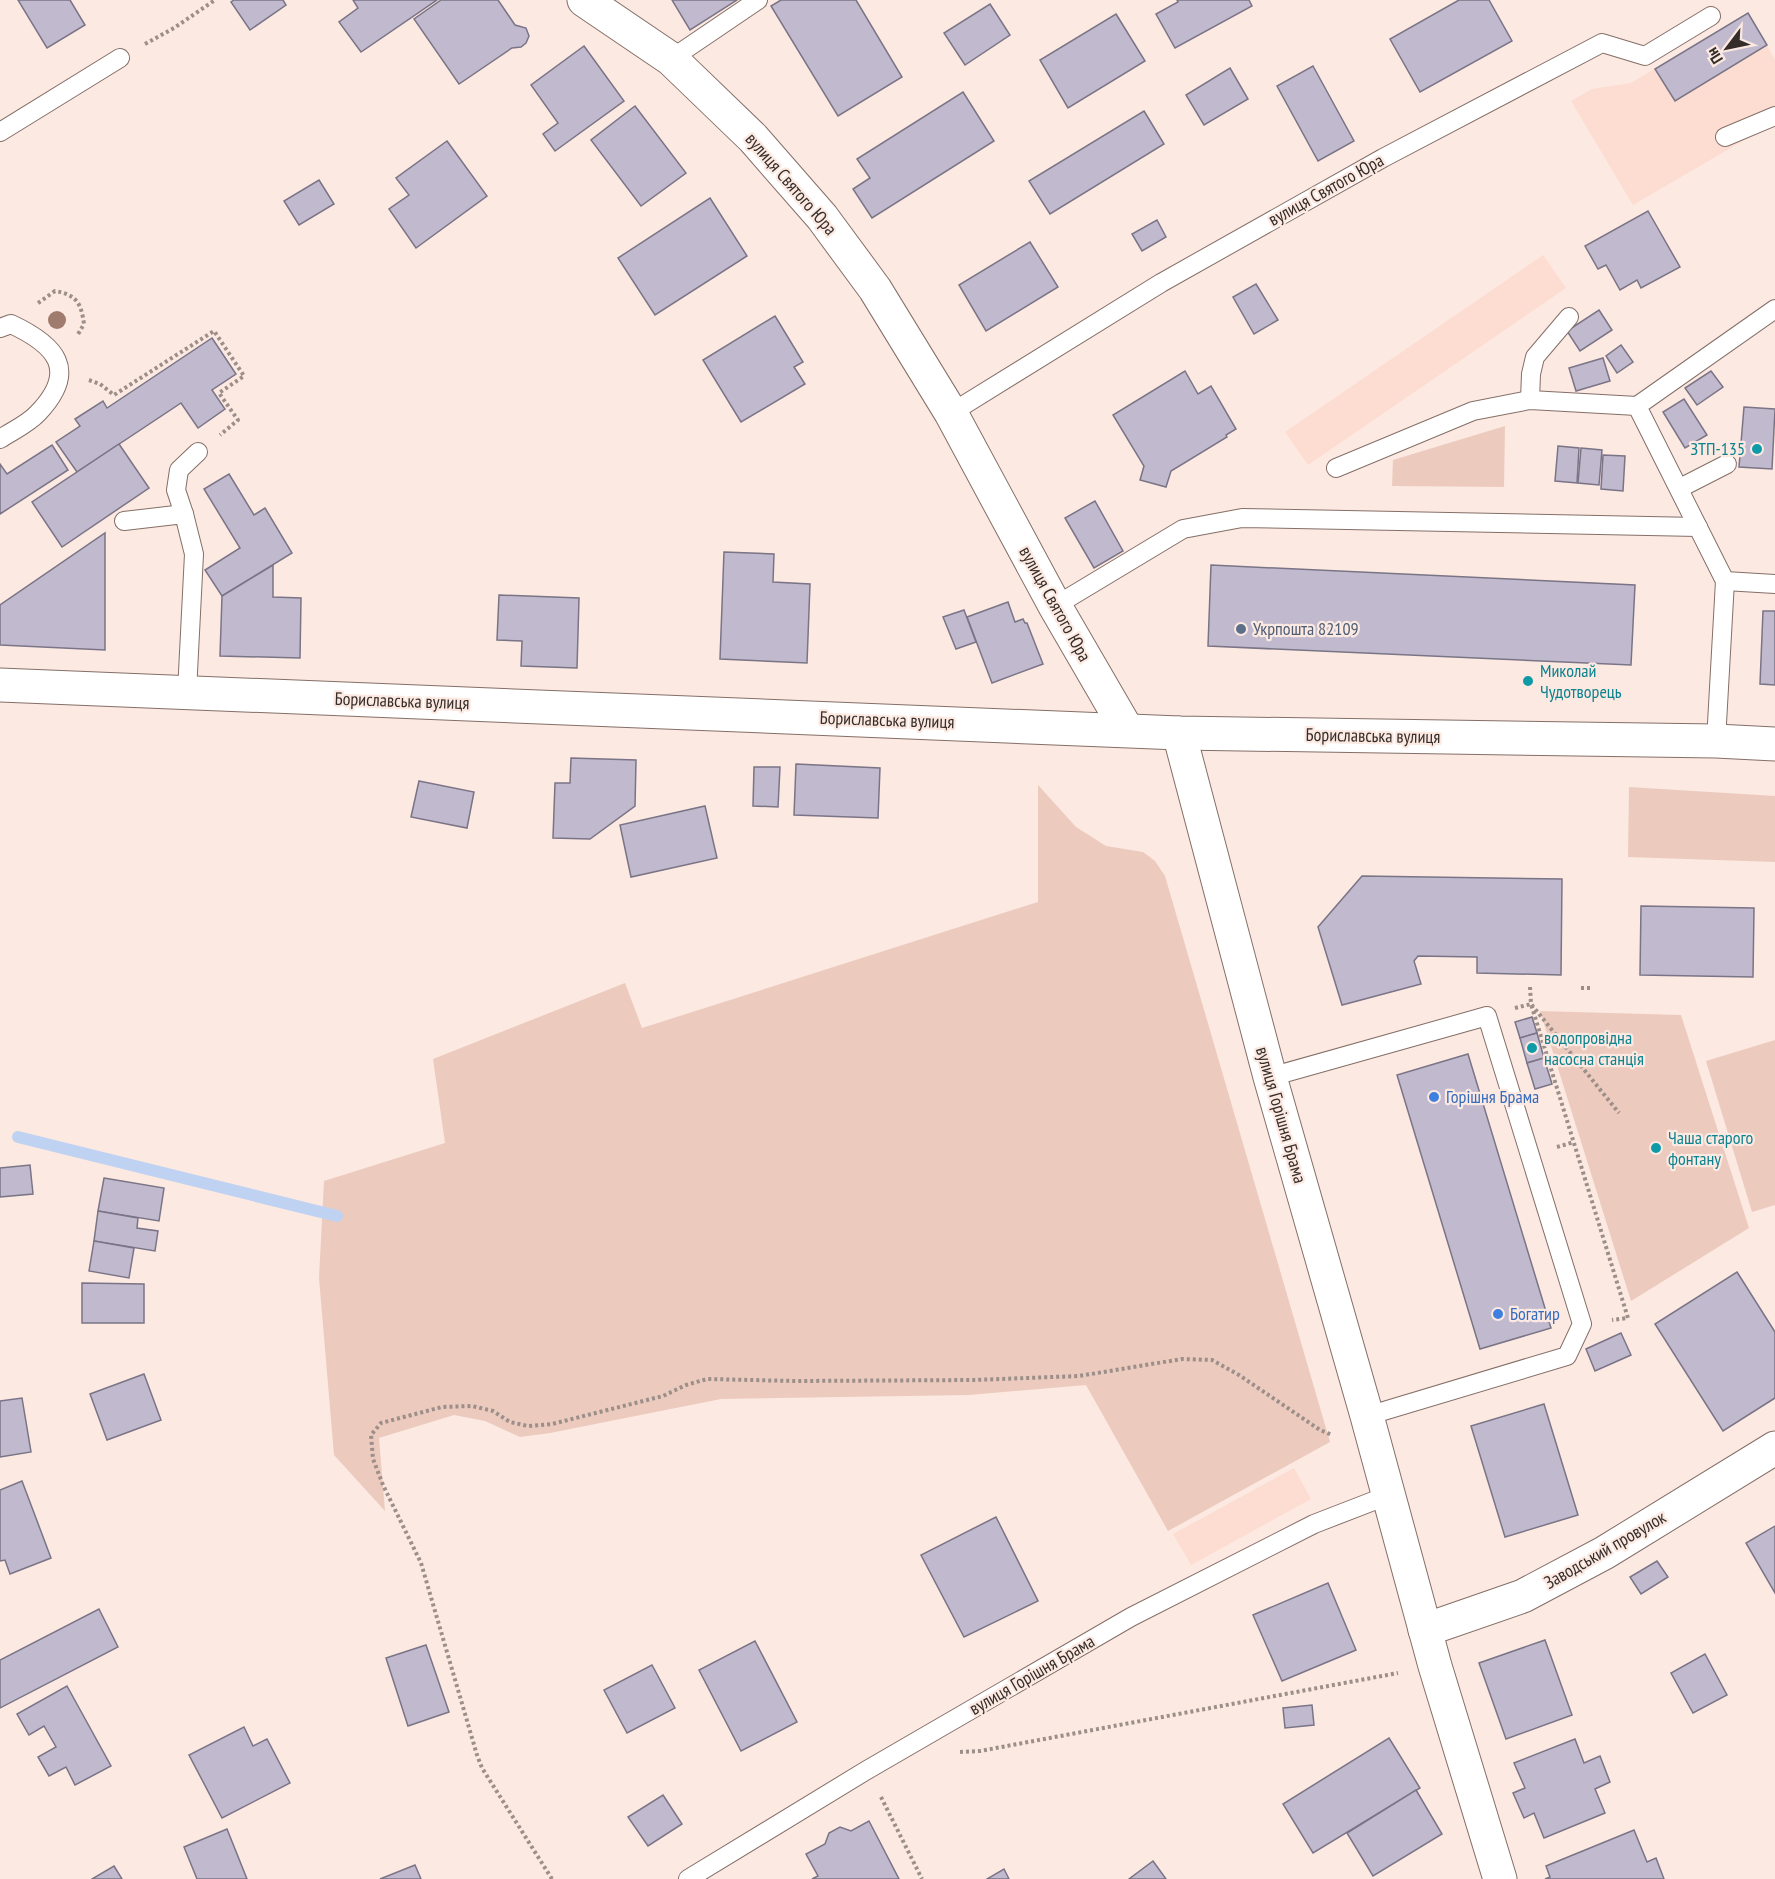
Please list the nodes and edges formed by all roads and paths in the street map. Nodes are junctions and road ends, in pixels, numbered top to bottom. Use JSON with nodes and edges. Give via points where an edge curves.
{"nodes":[{"id":1,"x":215,"y":0,"type":"edge"},
{"id":2,"x":584,"y":0,"type":"edge"},
{"id":3,"x":758,"y":0,"type":"edge"},
{"id":4,"x":1711,"y":16,"type":"dead end"},
{"id":5,"x":120,"y":58,"type":"joint"},
{"id":6,"x":671,"y":58,"type":"junction"},
{"id":7,"x":1775,"y":116,"type":"edge"},
{"id":8,"x":0,"y":132,"type":"edge"},
{"id":9,"x":1725,"y":137,"type":"dead end"},
{"id":10,"x":1775,"y":309,"type":"edge"},
{"id":11,"x":1569,"y":317,"type":"dead end"},
{"id":12,"x":0,"y":328,"type":"edge"},
{"id":13,"x":61,"y":370,"type":"junction"},
{"id":14,"x":1530,"y":400,"type":"junction"},
{"id":15,"x":1637,"y":406,"type":"junction"},
{"id":16,"x":951,"y":413,"type":"junction"},
{"id":17,"x":0,"y":439,"type":"edge"},
{"id":18,"x":198,"y":452,"type":"joint"},
{"id":19,"x":1727,"y":464,"type":"dead end"},
{"id":20,"x":1336,"y":468,"type":"dead end"},
{"id":21,"x":1680,"y":488,"type":"junction"},
{"id":22,"x":184,"y":514,"type":"junction"},
{"id":23,"x":124,"y":521,"type":"dead end"},
{"id":24,"x":1698,"y":527,"type":"junction"},
{"id":25,"x":1725,"y":581,"type":"junction"},
{"id":26,"x":1775,"y":584,"type":"edge"},
{"id":27,"x":1054,"y":606,"type":"junction"},
{"id":28,"x":0,"y":685,"type":"edge"},
{"id":29,"x":187,"y":692,"type":"junction"},
{"id":30,"x":1127,"y":730,"type":"junction"},
{"id":31,"x":1179,"y":733,"type":"junction"},
{"id":32,"x":1716,"y":741,"type":"junction"},
{"id":33,"x":1775,"y":744,"type":"edge"},
{"id":34,"x":1530,"y":987,"type":"dead end"},
{"id":35,"x":1581,"y":988,"type":"dead end"},
{"id":36,"x":1590,"y":988,"type":"dead end"},
{"id":37,"x":1531,"y":1004,"type":"junction"},
{"id":38,"x":1509,"y":1010,"type":"dead end"},
{"id":39,"x":1270,"y":1077,"type":"junction"},
{"id":40,"x":1619,"y":1113,"type":"dead end"},
{"id":41,"x":1574,"y":1142,"type":"junction"},
{"id":42,"x":1552,"y":1148,"type":"dead end"},
{"id":43,"x":1605,"y":1321,"type":"dead end"},
{"id":44,"x":1367,"y":1416,"type":"junction"},
{"id":45,"x":1335,"y":1437,"type":"dead end"},
{"id":46,"x":1775,"y":1448,"type":"edge"},
{"id":47,"x":1389,"y":1495,"type":"junction"},
{"id":48,"x":1425,"y":1630,"type":"junction"},
{"id":49,"x":1435,"y":1666,"type":"junction"},
{"id":50,"x":907,"y":1747,"type":"junction"},
{"id":51,"x":867,"y":1770,"type":"junction"},
{"id":52,"x":552,"y":1879,"type":"edge"},
{"id":53,"x":688,"y":1879,"type":"edge"},
{"id":54,"x":922,"y":1879,"type":"edge"},
{"id":55,"x":1500,"y":1879,"type":"edge"}],
"edges":[{"from":1,"to":5,"type":"path"},
{"from":2,"to":6,"type":"street","name":"вулиця Святого Юра"},
{"from":3,"to":6,"type":"lane"},
{"from":4,"to":16,"type":"lane","name":"вулиця Святого Юра","via":[[1645,56],[1602,43],[1414,141],[1161,283]]},
{"from":5,"to":8,"type":"lane"},
{"from":6,"to":16,"type":"street","name":"вулиця Святого Юра","via":[[753,138],[822,217],[875,289]]},
{"from":7,"to":9,"type":"lane"},
{"from":10,"to":15,"type":"lane"},
{"from":11,"to":14,"type":"lane","via":[[1535,357]]},
{"from":12,"to":13,"type":"lane","via":[[11,324],[34,334],[53,353]]},
{"from":13,"to":17,"type":"lane","via":[[56,390],[37,415]]},
{"from":13,"to":18,"type":"path","via":[[100,384],[114,395],[214,331],[244,376],[219,393],[238,420]]},
{"from":14,"to":15,"type":"lane"},
{"from":14,"to":20,"type":"lane","via":[[1473,411]]},
{"from":15,"to":21,"type":"lane"},
{"from":16,"to":27,"type":"street","name":"вулиця Святого Юра"},
{"from":18,"to":22,"type":"lane","via":[[179,470],[176,490]]},
{"from":19,"to":21,"type":"lane"},
{"from":21,"to":24,"type":"lane"},
{"from":22,"to":23,"type":"lane"},
{"from":22,"to":29,"type":"lane","via":[[194,554]]},
{"from":24,"to":25,"type":"lane"},
{"from":24,"to":27,"type":"lane","via":[[1242,518],[1183,529]]},
{"from":25,"to":26,"type":"lane"},
{"from":25,"to":32,"type":"lane"},
{"from":27,"to":30,"type":"street","name":"вулиця Святого Юра"},
{"from":28,"to":29,"type":"street","name":"Бориславська вулиця"},
{"from":29,"to":30,"type":"street","name":"Бориславська вулиця"},
{"from":30,"to":31,"type":"street","name":"Бориславська вулиця"},
{"from":31,"to":32,"type":"street","name":"Бориславська вулиця"},
{"from":31,"to":39,"type":"street","name":"вулиця Горішня Брама"},
{"from":32,"to":33,"type":"street","name":"Бориславська вулиця"},
{"from":34,"to":37,"type":"path"},
{"from":35,"to":36,"type":"path"},
{"from":37,"to":38,"type":"path"},
{"from":37,"to":40,"type":"path"},
{"from":37,"to":41,"type":"path"},
{"from":39,"to":44,"type":"street","name":"вулиця Горішня Брама"},
{"from":39,"to":44,"type":"lane","via":[[1487,1016],[1582,1324],[1567,1356]]},
{"from":41,"to":42,"type":"path"},
{"from":41,"to":43,"type":"path","via":[[1628,1318]]},
{"from":44,"to":47,"type":"street","name":"вулиця Горішня Брама"},
{"from":45,"to":52,"type":"path","via":[[1212,1360],[1182,1359],[1067,1376],[974,1380],[707,1379],[663,1396],[552,1424],[528,1426],[510,1422],[493,1411],[472,1406],[442,1407],[381,1423],[371,1435],[374,1459],[421,1563],[477,1755]]},
{"from":46,"to":48,"type":"street","name":"Заводський провулок","via":[[1604,1553],[1523,1596]]},
{"from":47,"to":48,"type":"street","name":"вулиця Горішня Брама"},
{"from":47,"to":50,"type":"lane","name":"вулиця Горішня Брама","via":[[1314,1524],[1131,1617]]},
{"from":48,"to":49,"type":"street","name":"вулиця Горішня Брама"},
{"from":49,"to":50,"type":"path","via":[[980,1751],[949,1753]]},
{"from":49,"to":55,"type":"street","name":"вулиця Горішня Брама"},
{"from":50,"to":51,"type":"lane","name":"вулиця Горішня Брама"},
{"from":51,"to":53,"type":"lane","name":"вулиця Горішня Брама"},
{"from":51,"to":54,"type":"path"}]}
